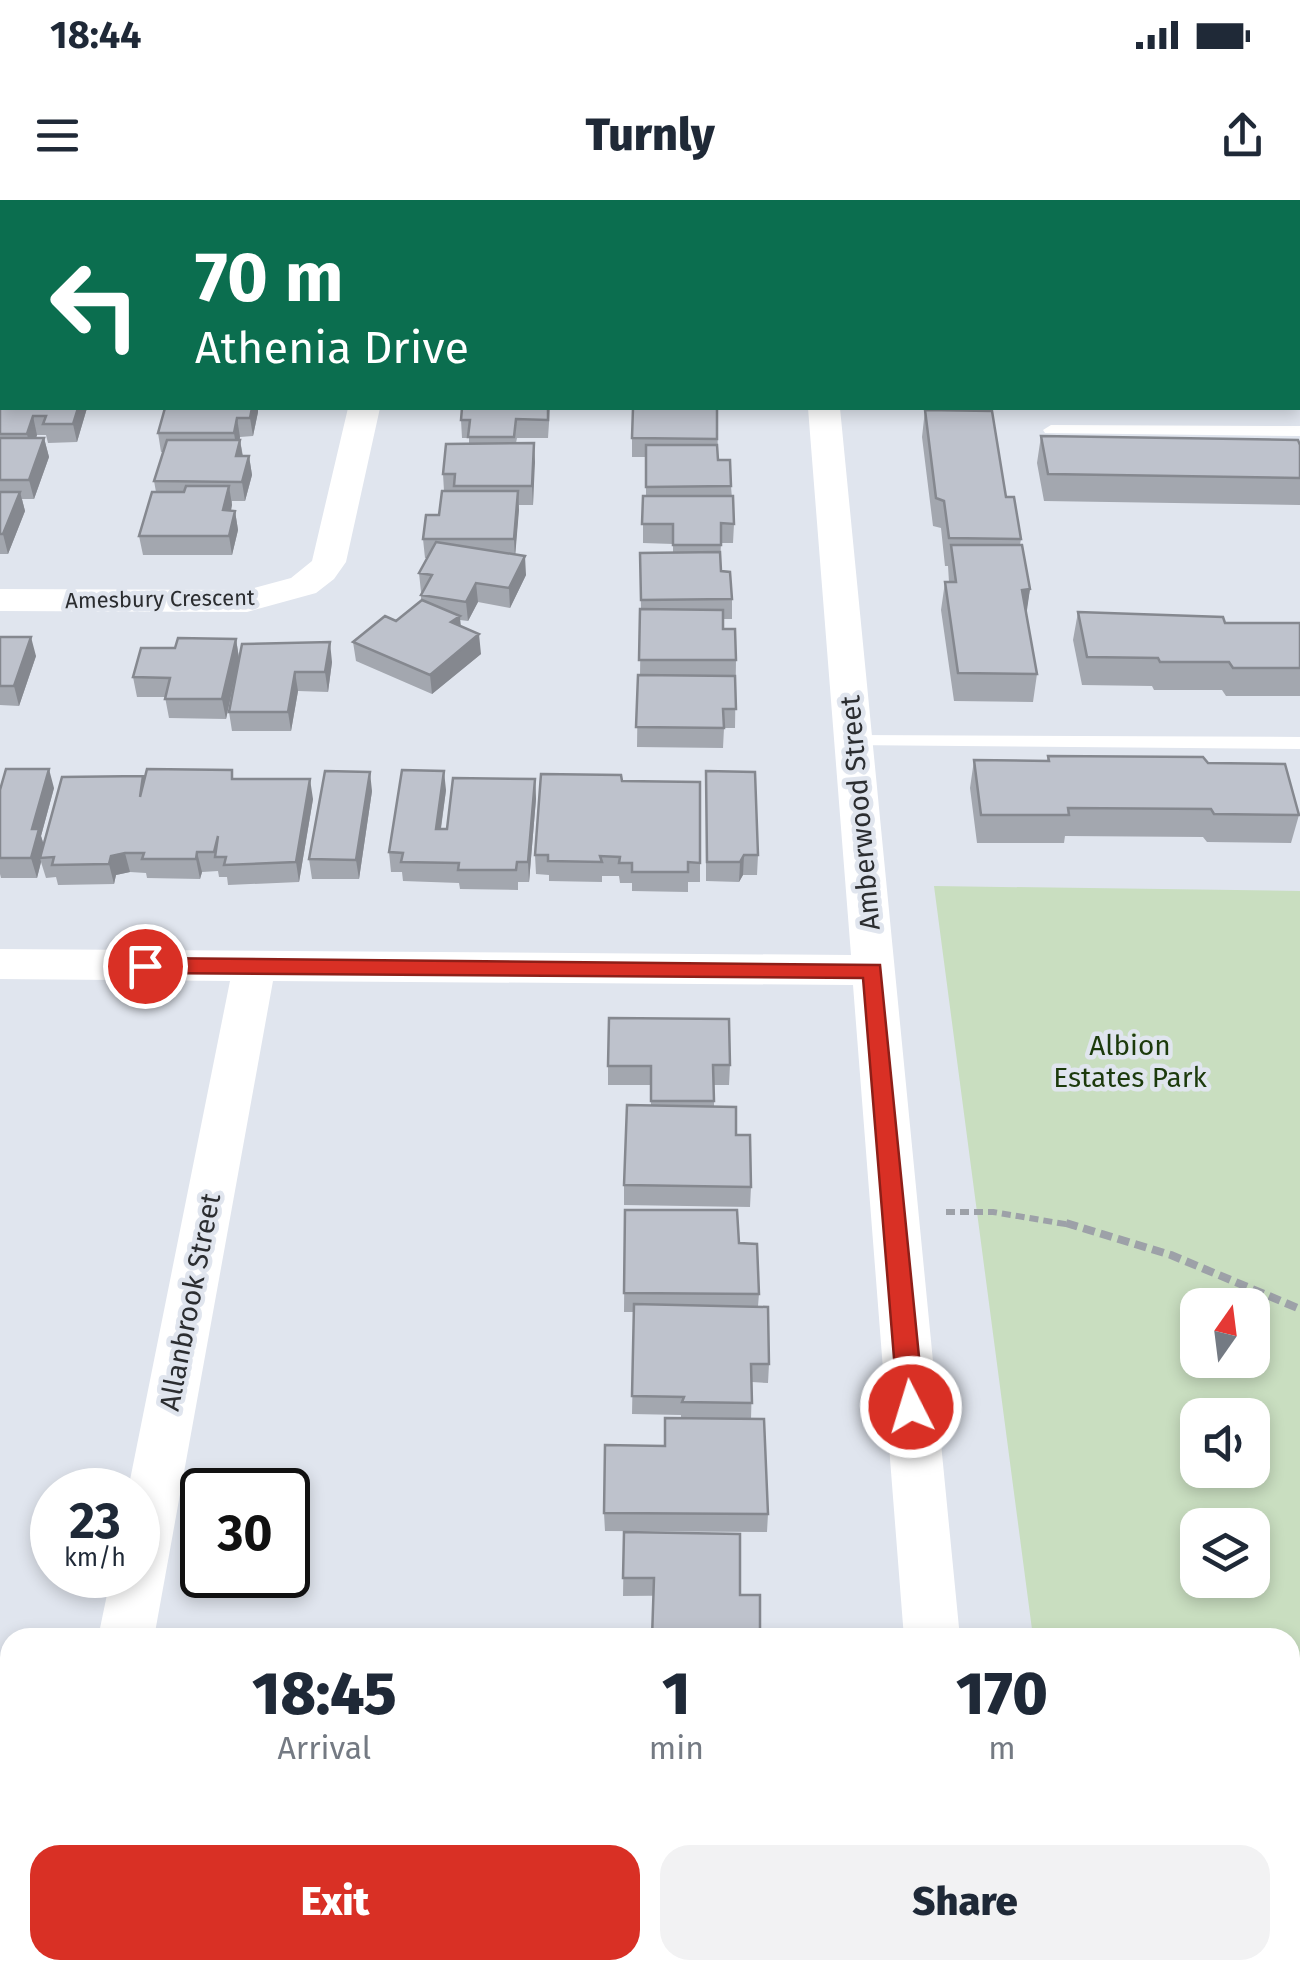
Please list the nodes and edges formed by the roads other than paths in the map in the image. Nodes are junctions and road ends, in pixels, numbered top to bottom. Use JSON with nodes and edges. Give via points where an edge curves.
{"nodes":[{"id":1,"x":364,"y":410,"type":"edge"},
{"id":2,"x":824,"y":410,"type":"edge"},
{"id":3,"x":1050,"y":430,"type":"dead end"},
{"id":4,"x":1300,"y":431,"type":"edge"},
{"id":5,"x":0,"y":600,"type":"edge"},
{"id":6,"x":854,"y":741,"type":"junction"},
{"id":7,"x":1300,"y":743,"type":"edge"},
{"id":8,"x":0,"y":964,"type":"edge"},
{"id":9,"x":254,"y":967,"type":"junction"},
{"id":10,"x":873,"y":970,"type":"junction"},
{"id":11,"x":128,"y":1628,"type":"edge"},
{"id":12,"x":931,"y":1628,"type":"edge"}],
"edges":[{"from":1,"to":5,"type":"street","name":"Amesbury Crescent","via":[[329,562],[321,576],[283,596]]},
{"from":2,"to":6,"type":"street","name":"Amberwood Street"},
{"from":3,"to":4,"type":"lane"},
{"from":6,"to":7,"type":"lane"},
{"from":6,"to":10,"type":"street","name":"Amberwood Street"},
{"from":8,"to":9,"type":"street"},
{"from":9,"to":10,"type":"street"},
{"from":9,"to":11,"type":"street","name":"Allanbrook Street"},
{"from":10,"to":12,"type":"street","name":"Amberwood Street"}]}
